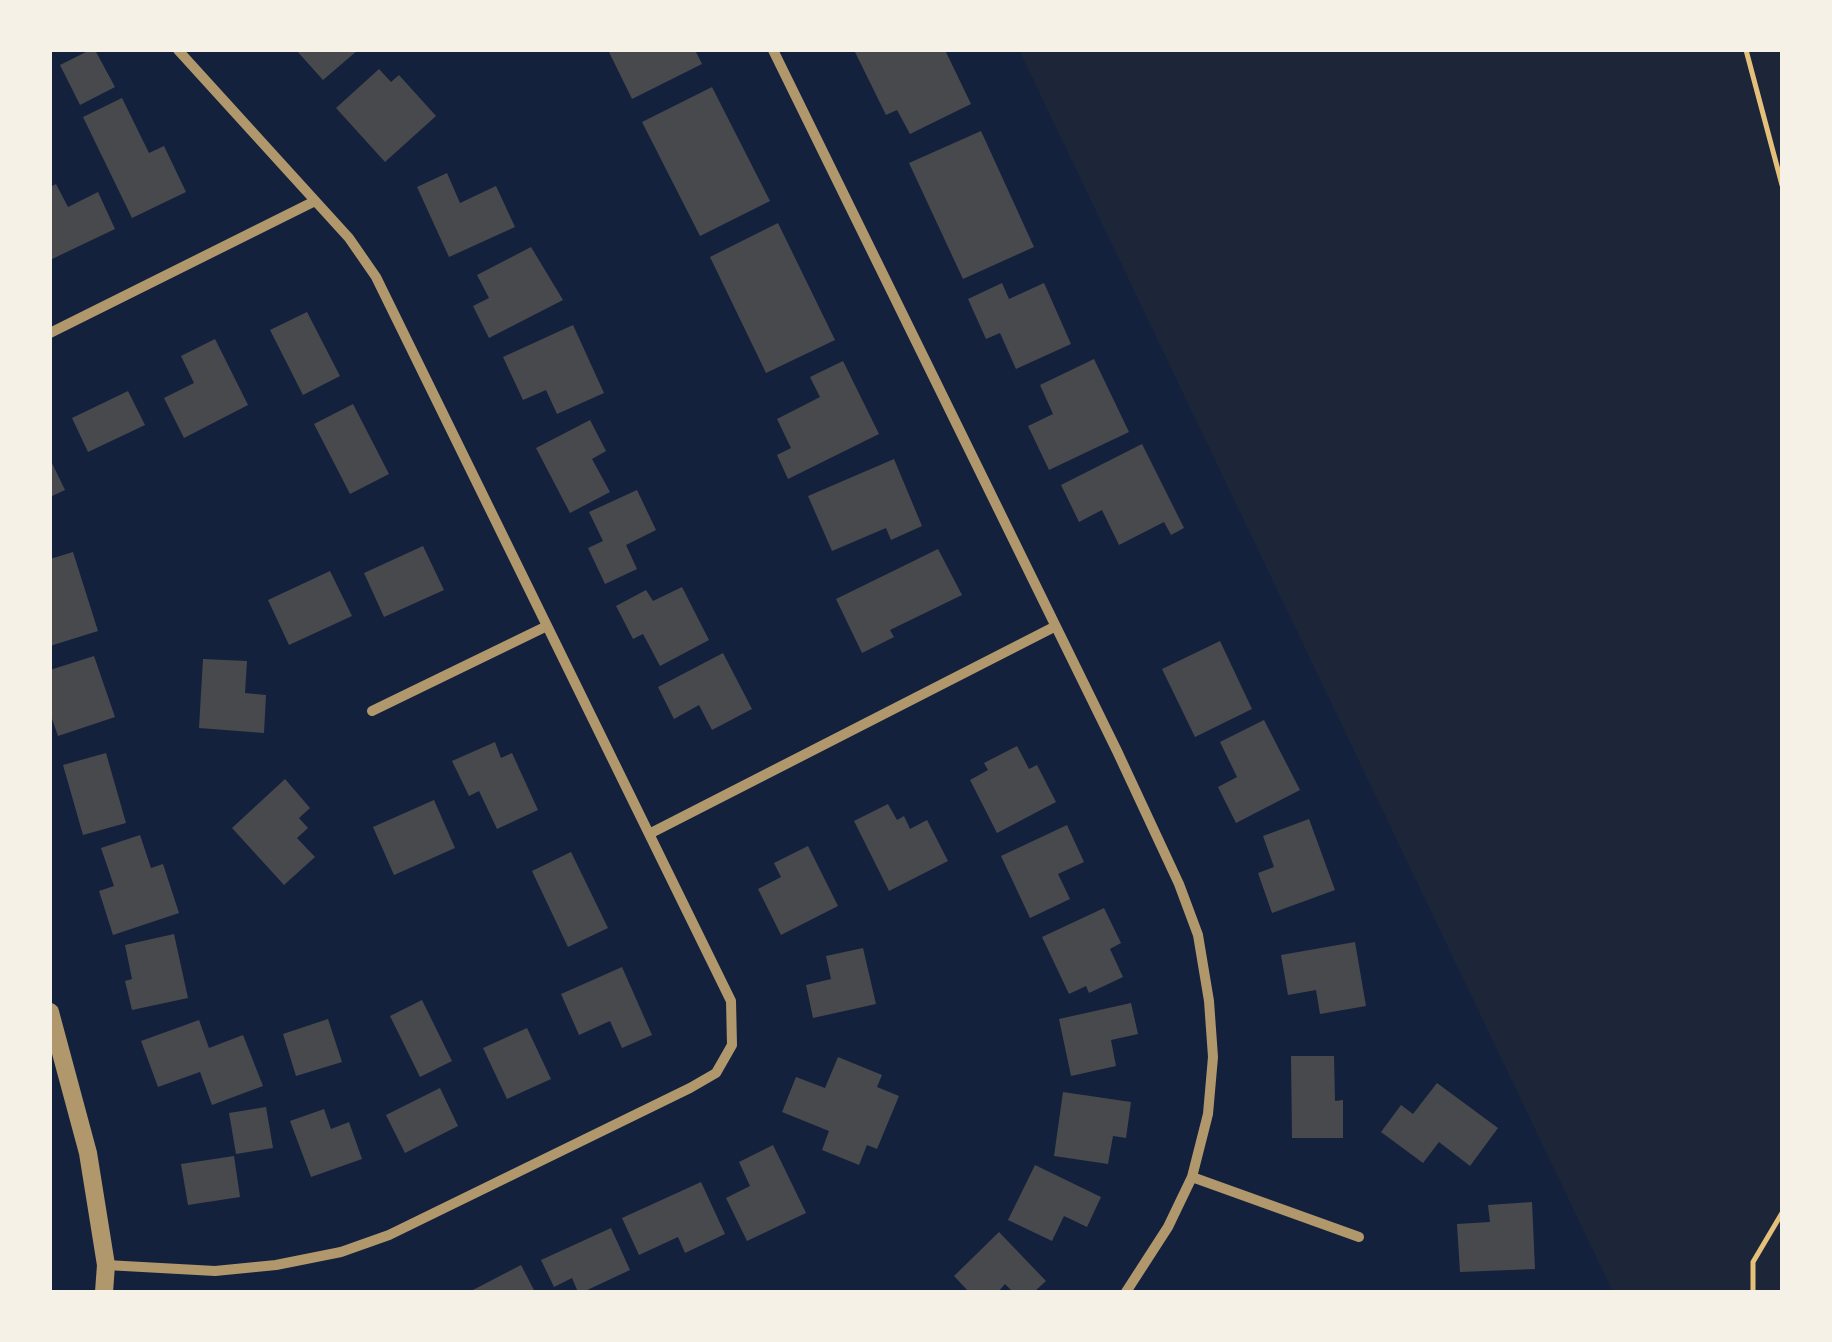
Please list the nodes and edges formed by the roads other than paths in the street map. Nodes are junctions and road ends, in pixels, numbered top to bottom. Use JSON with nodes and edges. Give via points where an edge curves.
{"nodes":[{"id":1,"x":178,"y":50,"type":"edge"},
{"id":2,"x":773,"y":50,"type":"edge"},
{"id":3,"x":313,"y":202,"type":"junction"},
{"id":4,"x":50,"y":332,"type":"edge"},
{"id":5,"x":547,"y":626,"type":"junction"},
{"id":6,"x":1054,"y":627,"type":"junction"},
{"id":7,"x":372,"y":711,"type":"dead end"},
{"id":8,"x":651,"y":833,"type":"junction"},
{"id":9,"x":50,"y":1012,"type":"edge"},
{"id":10,"x":1192,"y":1177,"type":"junction"},
{"id":11,"x":1358,"y":1238,"type":"dead end"},
{"id":12,"x":106,"y":1265,"type":"junction"},
{"id":13,"x":104,"y":1292,"type":"edge"},
{"id":14,"x":1126,"y":1292,"type":"edge"}],
"edges":[{"from":1,"to":3,"type":"street"},
{"from":2,"to":6,"type":"street"},
{"from":3,"to":4,"type":"street"},
{"from":3,"to":5,"type":"street","via":[[376,277]]},
{"from":5,"to":7,"type":"street"},
{"from":5,"to":8,"type":"street"},
{"from":6,"to":8,"type":"street"},
{"from":6,"to":10,"type":"street","via":[[1118,751],[1198,935],[1213,1057]]},
{"from":8,"to":12,"type":"street","via":[[731,1000],[732,1046],[716,1073],[389,1235],[341,1252],[216,1270]]},
{"from":9,"to":12,"type":"street","via":[[88,1153]]},
{"from":10,"to":11,"type":"street"},
{"from":10,"to":14,"type":"street"},
{"from":12,"to":13,"type":"street"}]}
